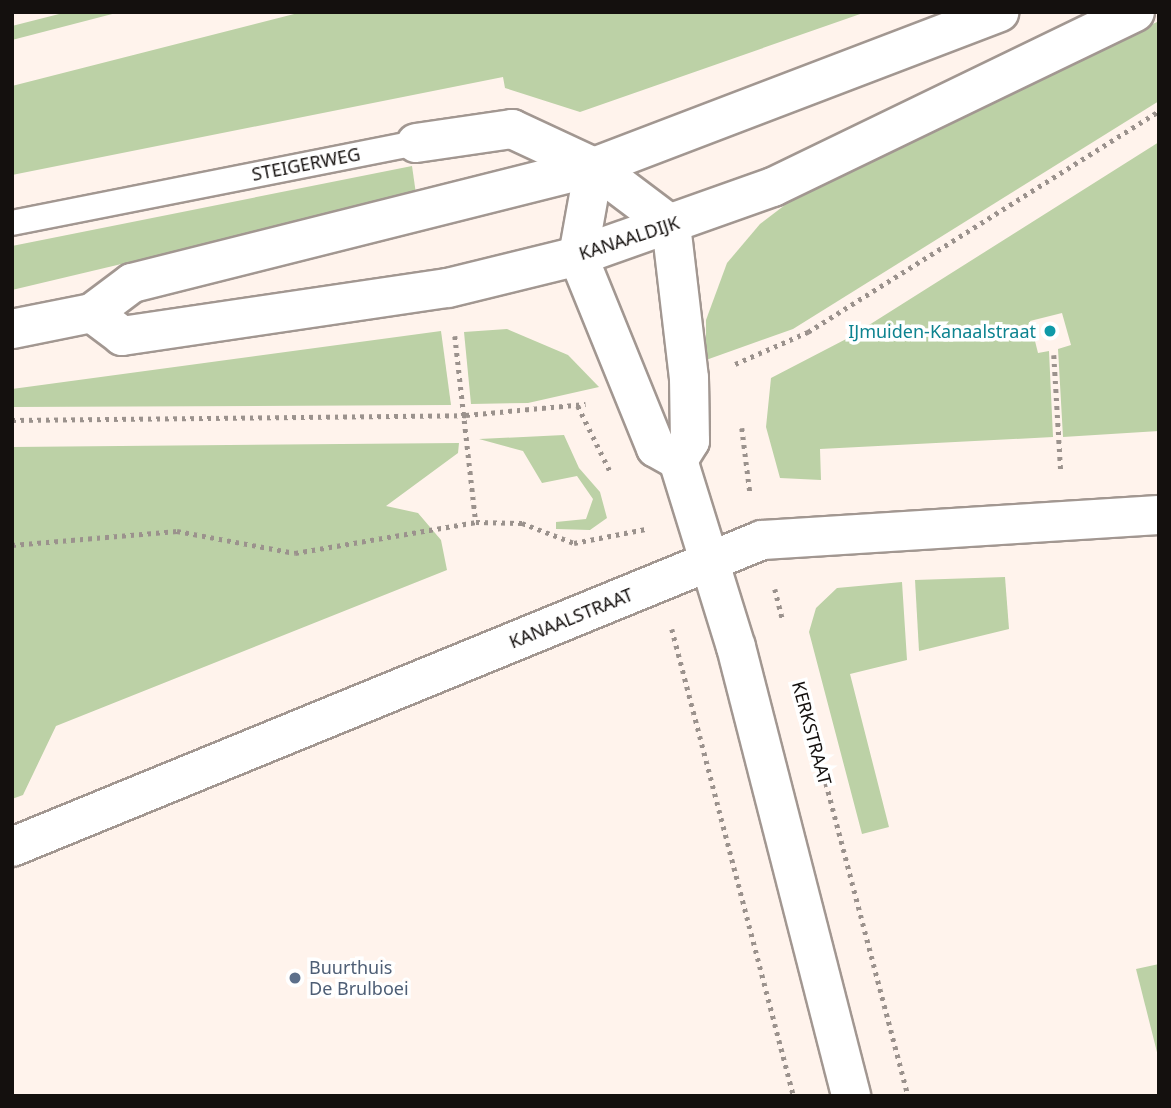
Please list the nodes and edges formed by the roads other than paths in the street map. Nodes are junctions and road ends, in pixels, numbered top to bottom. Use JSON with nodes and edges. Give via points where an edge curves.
{"nodes":[{"id":1,"x":999,"y":12,"type":"edge"},
{"id":2,"x":1135,"y":12,"type":"edge"},
{"id":3,"x":416,"y":143,"type":"joint"},
{"id":4,"x":594,"y":167,"type":"junction"},
{"id":5,"x":12,"y":223,"type":"edge"},
{"id":6,"x":671,"y":225,"type":"junction"},
{"id":7,"x":578,"y":256,"type":"junction"},
{"id":8,"x":92,"y":313,"type":"junction"},
{"id":9,"x":12,"y":329,"type":"edge"},
{"id":10,"x":678,"y":460,"type":"junction"},
{"id":11,"x":1159,"y":515,"type":"edge"},
{"id":12,"x":708,"y":560,"type":"junction"},
{"id":13,"x":12,"y":847,"type":"edge"},
{"id":14,"x":851,"y":1096,"type":"edge"}],
"edges":[{"from":1,"to":4,"type":"street"},
{"from":2,"to":6,"type":"street","name":"KANAALDIJK","via":[[773,187]]},
{"from":3,"to":4,"type":"street","name":"STEIGERWEG","via":[[512,129]]},
{"from":3,"to":5,"type":"lane","name":"STEIGERWEG"},
{"from":4,"to":6,"type":"street"},
{"from":4,"to":7,"type":"street"},
{"from":4,"to":8,"type":"street","via":[[132,283]]},
{"from":6,"to":7,"type":"street","name":"KANAALDIJK"},
{"from":6,"to":10,"type":"street","via":[[690,378],[690,441]]},
{"from":7,"to":8,"type":"street","name":"KANAALDIJK","via":[[448,288],[122,336]]},
{"from":7,"to":10,"type":"street","via":[[656,448]]},
{"from":8,"to":9,"type":"street"},
{"from":10,"to":12,"type":"street"},
{"from":11,"to":12,"type":"street","name":"KANAALSTRAAT","via":[[762,540]]},
{"from":12,"to":13,"type":"street","name":"KANAALSTRAAT"},
{"from":12,"to":14,"type":"street"}]}
